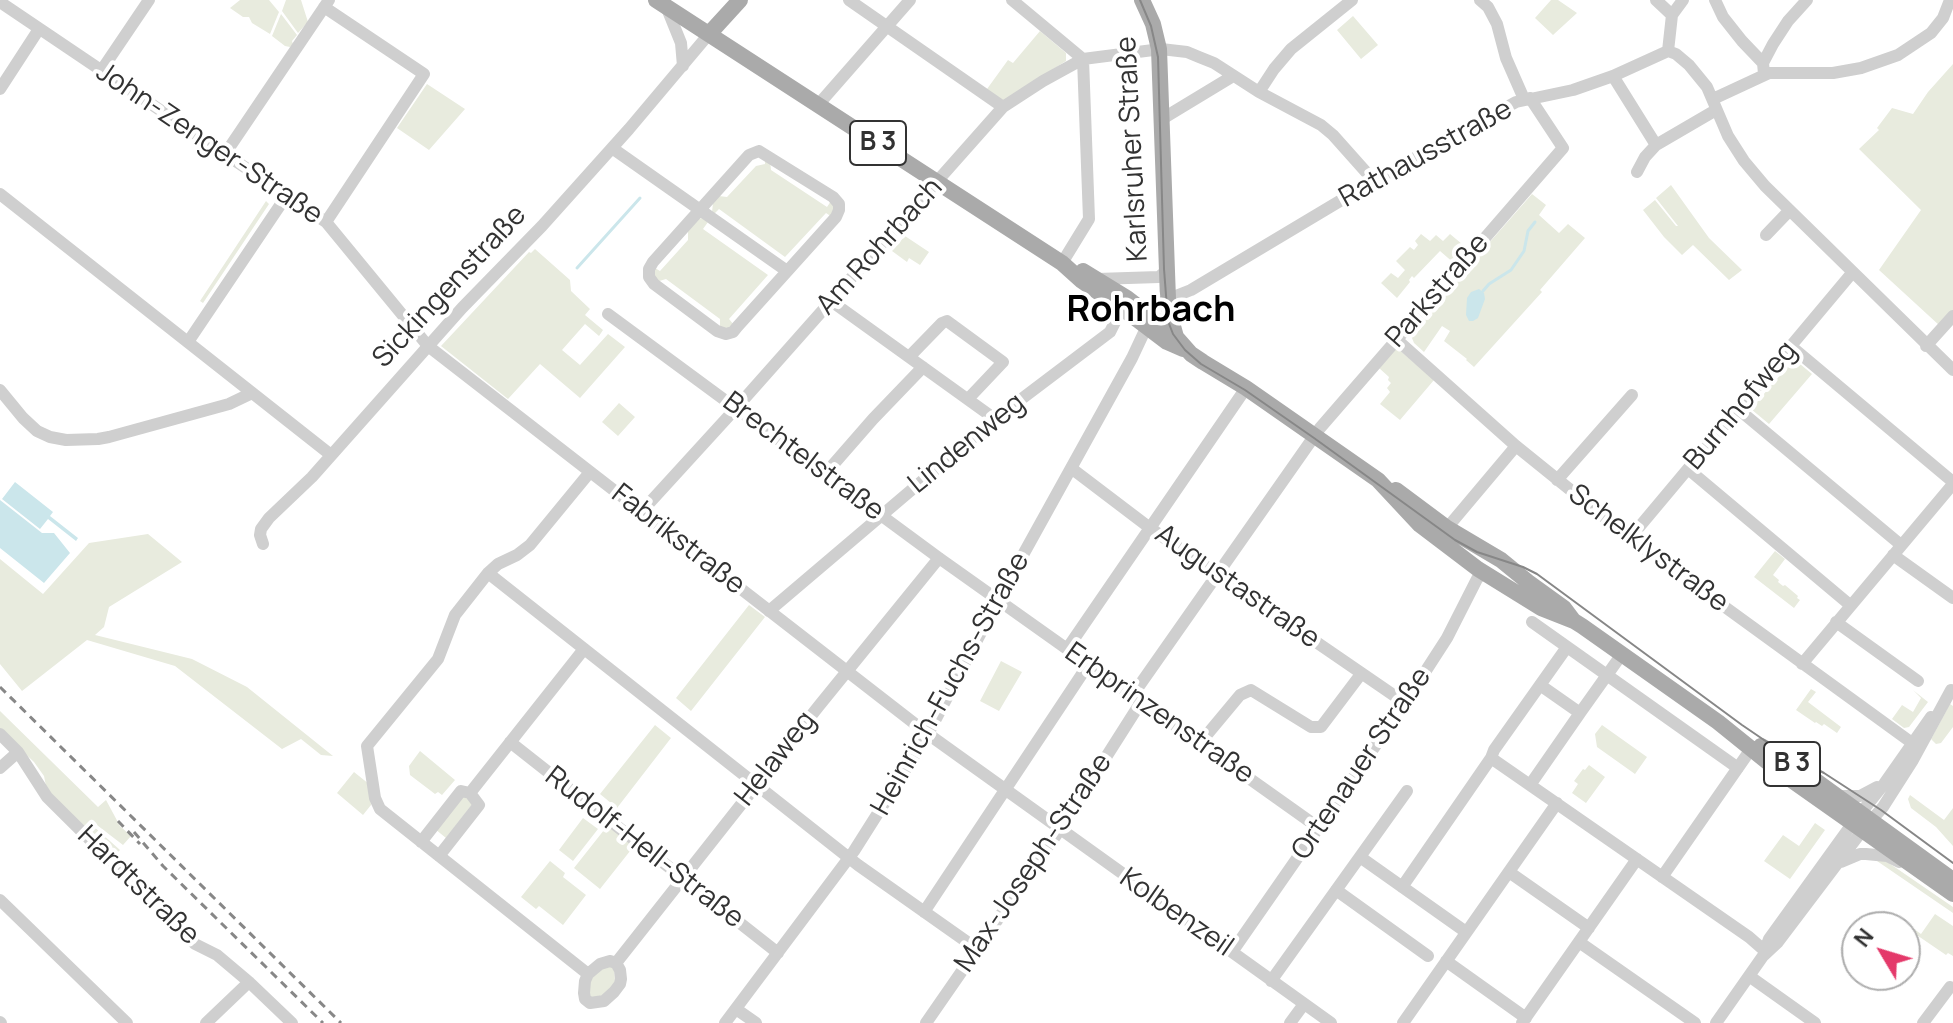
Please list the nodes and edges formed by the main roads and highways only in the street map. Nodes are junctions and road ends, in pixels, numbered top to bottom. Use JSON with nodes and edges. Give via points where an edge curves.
{"nodes":[{"id":1,"x":740,"y":0,"type":"edge"},
{"id":2,"x":1142,"y":0,"type":"edge"},
{"id":3,"x":661,"y":3,"type":"edge"},
{"id":4,"x":709,"y":34,"type":"junction"},
{"id":5,"x":1062,"y":263,"type":"junction"},
{"id":6,"x":1176,"y":337,"type":"junction"},
{"id":7,"x":1191,"y":354,"type":"junction"},
{"id":8,"x":1378,"y":480,"type":"junction"},
{"id":9,"x":1483,"y":572,"type":"junction"},
{"id":10,"x":1528,"y":582,"type":"junction"},
{"id":11,"x":1574,"y":621,"type":"junction"},
{"id":12,"x":1718,"y":722,"type":"junction"},
{"id":13,"x":1862,"y":822,"type":"junction"},
{"id":14,"x":1953,"y":880,"type":"edge"},
{"id":15,"x":1953,"y":894,"type":"edge"}],
"edges":[{"from":1,"to":4,"type":"main road","name":"Sickingenstraße"},
{"from":2,"to":6,"type":"main road","name":"Karlsruher Straße","number":"B 3","via":[[1159,49],[1168,299]]},
{"from":3,"to":4,"type":"main road"},
{"from":4,"to":5,"type":"main road","number":"B 3"},
{"from":5,"to":6,"type":"main road","number":"B 3","via":[[1088,273]]},
{"from":5,"to":7,"type":"main road","number":"B 3","via":[[1167,342]]},
{"from":6,"to":7,"type":"main road","name":"Karlsruher Straße","number":"B 3"},
{"from":7,"to":8,"type":"main road","name":"Karlsruher Straße","number":"B 3"},
{"from":8,"to":9,"type":"main road","name":"Karlsruher Straße","number":"B 3","via":[[1420,525]]},
{"from":8,"to":10,"type":"main road","name":"Karlsruher Straße","number":"B 3"},
{"from":9,"to":10,"type":"main road","number":"B 3"},
{"from":9,"to":11,"type":"main road","name":"Karlsruher Straße","number":"B 3","via":[[1541,608]]},
{"from":10,"to":11,"type":"main road","name":"Karlsruher Straße","number":"B 3"},
{"from":11,"to":12,"type":"main road","name":"Karlsruher Straße","number":"B 3"},
{"from":12,"to":13,"type":"main road","name":"Karlsruher Straße","number":"B 3"},
{"from":12,"to":13,"type":"main road","name":"Karlsruher Straße","number":"B 3","via":[[1794,765]]},
{"from":13,"to":14,"type":"main road","name":"Karlsruher Straße","number":"B 3"},
{"from":13,"to":15,"type":"main road","name":"Karlsruher Straße","number":"B 3"}]}
